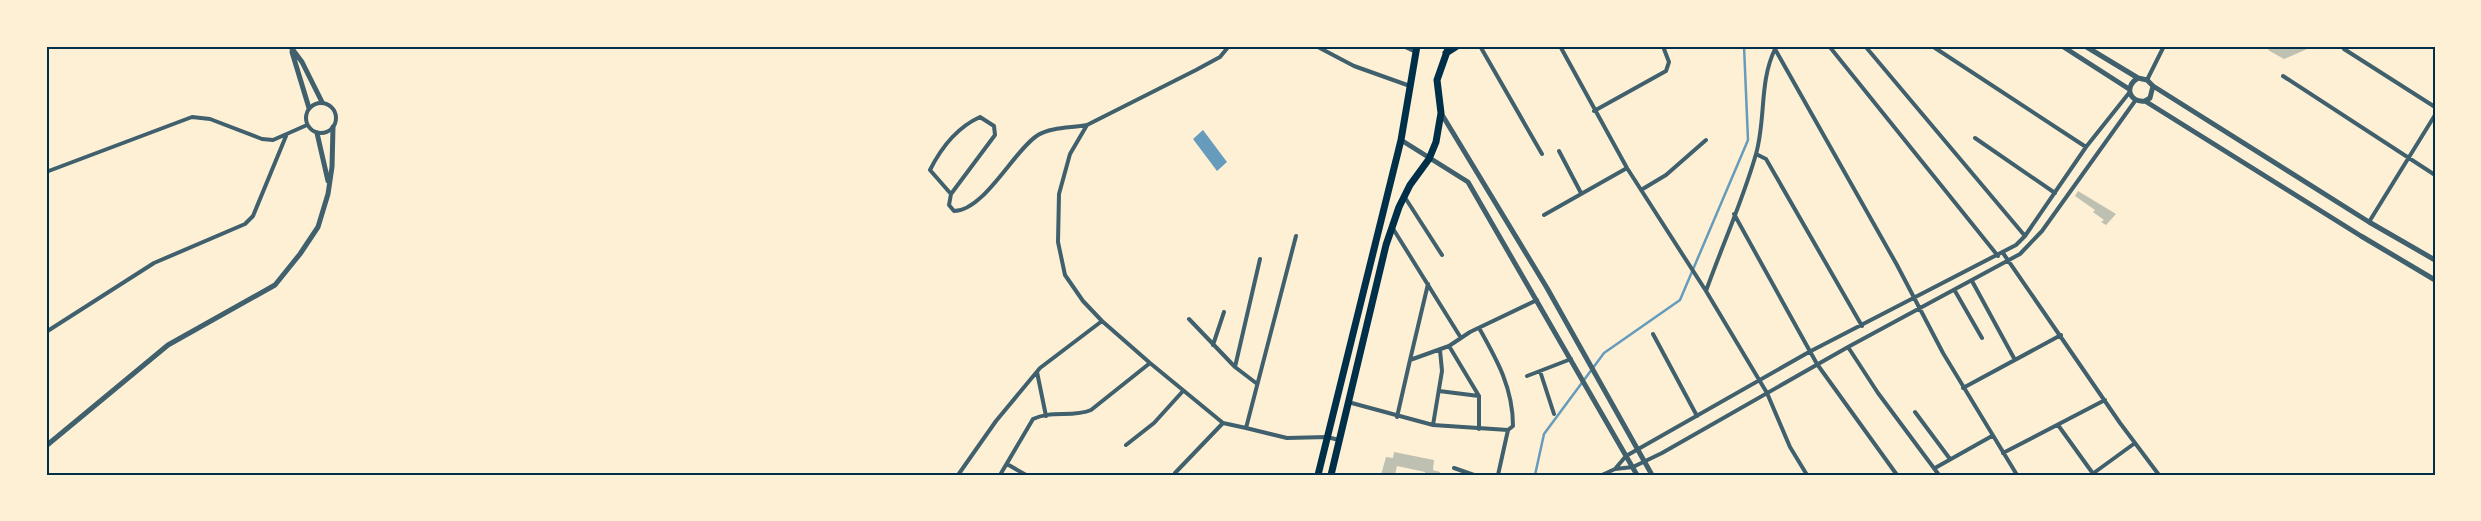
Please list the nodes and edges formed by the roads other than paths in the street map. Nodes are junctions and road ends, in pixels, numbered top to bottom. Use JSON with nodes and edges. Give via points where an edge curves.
{"nodes":[{"id":1,"x":1229,"y":46,"type":"edge"},
{"id":2,"x":1316,"y":46,"type":"edge"},
{"id":3,"x":1403,"y":46,"type":"edge"},
{"id":4,"x":1457,"y":46,"type":"edge"},
{"id":5,"x":1480,"y":46,"type":"edge"},
{"id":6,"x":1560,"y":46,"type":"edge"},
{"id":7,"x":1829,"y":46,"type":"edge"},
{"id":8,"x":1865,"y":46,"type":"edge"},
{"id":9,"x":1932,"y":46,"type":"edge"},
{"id":10,"x":2062,"y":46,"type":"edge"},
{"id":11,"x":2085,"y":46,"type":"edge"},
{"id":12,"x":2164,"y":46,"type":"edge"},
{"id":13,"x":291,"y":47,"type":"edge"},
{"id":14,"x":1774,"y":48,"type":"edge"},
{"id":15,"x":1417,"y":49,"type":"edge"},
{"id":16,"x":1664,"y":49,"type":"dead end"},
{"id":17,"x":2344,"y":49,"type":"dead end"},
{"id":18,"x":1448,"y":50,"type":"edge"},
{"id":19,"x":2283,"y":76,"type":"dead end"},
{"id":20,"x":2138,"y":78,"type":"junction"},
{"id":21,"x":2147,"y":80,"type":"junction"},
{"id":22,"x":2153,"y":86,"type":"junction"},
{"id":23,"x":1412,"y":87,"type":"junction"},
{"id":24,"x":2129,"y":91,"type":"junction"},
{"id":25,"x":2135,"y":101,"type":"junction"},
{"id":26,"x":2145,"y":101,"type":"junction"},
{"id":27,"x":322,"y":102,"type":"junction"},
{"id":28,"x":2435,"y":107,"type":"edge"},
{"id":29,"x":309,"y":108,"type":"junction"},
{"id":30,"x":1594,"y":111,"type":"junction"},
{"id":31,"x":1441,"y":113,"type":"junction"},
{"id":32,"x":2435,"y":115,"type":"edge"},
{"id":33,"x":307,"y":125,"type":"junction"},
{"id":34,"x":1087,"y":125,"type":"junction"},
{"id":35,"x":334,"y":127,"type":"junction"},
{"id":36,"x":317,"y":133,"type":"junction"},
{"id":37,"x":286,"y":136,"type":"junction"},
{"id":38,"x":1975,"y":138,"type":"dead end"},
{"id":39,"x":1401,"y":140,"type":"junction"},
{"id":40,"x":1706,"y":140,"type":"dead end"},
{"id":41,"x":2086,"y":147,"type":"junction"},
{"id":42,"x":1560,"y":151,"type":"dead end"},
{"id":43,"x":1542,"y":154,"type":"dead end"},
{"id":44,"x":1756,"y":154,"type":"junction"},
{"id":45,"x":2408,"y":158,"type":"junction"},
{"id":46,"x":1429,"y":159,"type":"junction"},
{"id":47,"x":1627,"y":168,"type":"junction"},
{"id":48,"x":46,"y":172,"type":"edge"},
{"id":49,"x":2435,"y":175,"type":"edge"},
{"id":50,"x":329,"y":184,"type":"junction"},
{"id":51,"x":1641,"y":190,"type":"junction"},
{"id":52,"x":1582,"y":193,"type":"junction"},
{"id":53,"x":2055,"y":193,"type":"junction"},
{"id":54,"x":951,"y":194,"type":"junction"},
{"id":55,"x":1404,"y":196,"type":"junction"},
{"id":56,"x":1734,"y":214,"type":"junction"},
{"id":57,"x":1544,"y":215,"type":"dead end"},
{"id":58,"x":2369,"y":222,"type":"junction"},
{"id":59,"x":1392,"y":226,"type":"junction"},
{"id":60,"x":1296,"y":236,"type":"dead end"},
{"id":61,"x":2025,"y":236,"type":"junction"},
{"id":62,"x":2003,"y":253,"type":"junction"},
{"id":63,"x":1442,"y":255,"type":"dead end"},
{"id":64,"x":1998,"y":256,"type":"junction"},
{"id":65,"x":1260,"y":259,"type":"dead end"},
{"id":66,"x":2435,"y":260,"type":"edge"},
{"id":67,"x":2009,"y":261,"type":"junction"},
{"id":68,"x":2435,"y":280,"type":"edge"},
{"id":69,"x":1972,"y":281,"type":"junction"},
{"id":70,"x":1428,"y":284,"type":"junction"},
{"id":71,"x":1706,"y":291,"type":"junction"},
{"id":72,"x":1955,"y":291,"type":"junction"},
{"id":73,"x":1914,"y":299,"type":"junction"},
{"id":74,"x":1537,"y":300,"type":"junction"},
{"id":75,"x":1920,"y":310,"type":"junction"},
{"id":76,"x":1224,"y":312,"type":"dead end"},
{"id":77,"x":1189,"y":319,"type":"dead end"},
{"id":78,"x":1102,"y":321,"type":"junction"},
{"id":79,"x":1862,"y":326,"type":"junction"},
{"id":80,"x":1479,"y":328,"type":"junction"},
{"id":81,"x":46,"y":332,"type":"edge"},
{"id":82,"x":1653,"y":334,"type":"dead end"},
{"id":83,"x":2060,"y":335,"type":"junction"},
{"id":84,"x":1461,"y":338,"type":"junction"},
{"id":85,"x":1982,"y":338,"type":"dead end"},
{"id":86,"x":1213,"y":345,"type":"junction"},
{"id":87,"x":1449,"y":346,"type":"junction"},
{"id":88,"x":1848,"y":347,"type":"junction"},
{"id":89,"x":1440,"y":350,"type":"junction"},
{"id":90,"x":1809,"y":352,"type":"junction"},
{"id":91,"x":1410,"y":360,"type":"junction"},
{"id":92,"x":2014,"y":360,"type":"junction"},
{"id":93,"x":1573,"y":362,"type":"junction"},
{"id":94,"x":1150,"y":363,"type":"junction"},
{"id":95,"x":1817,"y":364,"type":"junction"},
{"id":96,"x":1235,"y":367,"type":"junction"},
{"id":97,"x":1540,"y":371,"type":"junction"},
{"id":98,"x":1036,"y":372,"type":"junction"},
{"id":99,"x":1527,"y":376,"type":"dead end"},
{"id":100,"x":1760,"y":381,"type":"junction"},
{"id":101,"x":1256,"y":383,"type":"junction"},
{"id":102,"x":1962,"y":388,"type":"junction"},
{"id":103,"x":1183,"y":391,"type":"junction"},
{"id":104,"x":1439,"y":391,"type":"junction"},
{"id":105,"x":1767,"y":393,"type":"junction"},
{"id":106,"x":1479,"y":396,"type":"junction"},
{"id":107,"x":2105,"y":400,"type":"junction"},
{"id":108,"x":1348,"y":402,"type":"junction"},
{"id":109,"x":1915,"y":412,"type":"dead end"},
{"id":110,"x":1554,"y":414,"type":"dead end"},
{"id":111,"x":1046,"y":416,"type":"junction"},
{"id":112,"x":1697,"y":416,"type":"junction"},
{"id":113,"x":1397,"y":417,"type":"junction"},
{"id":114,"x":1224,"y":423,"type":"junction"},
{"id":115,"x":1433,"y":424,"type":"junction"},
{"id":116,"x":2058,"y":424,"type":"junction"},
{"id":117,"x":1246,"y":428,"type":"junction"},
{"id":118,"x":1479,"y":429,"type":"junction"},
{"id":119,"x":1508,"y":430,"type":"junction"},
{"id":120,"x":1992,"y":436,"type":"junction"},
{"id":121,"x":1327,"y":438,"type":"junction"},
{"id":122,"x":1339,"y":440,"type":"junction"},
{"id":123,"x":2135,"y":442,"type":"junction"},
{"id":124,"x":1126,"y":445,"type":"dead end"},
{"id":125,"x":46,"y":446,"type":"edge"},
{"id":126,"x":1638,"y":449,"type":"junction"},
{"id":127,"x":2003,"y":453,"type":"junction"},
{"id":128,"x":1626,"y":456,"type":"junction"},
{"id":129,"x":1950,"y":459,"type":"junction"},
{"id":130,"x":1645,"y":462,"type":"junction"},
{"id":131,"x":1007,"y":464,"type":"junction"},
{"id":132,"x":1633,"y":467,"type":"junction"},
{"id":133,"x":1454,"y":468,"type":"dead end"},
{"id":134,"x":1935,"y":468,"type":"junction"},
{"id":135,"x":1615,"y":469,"type":"junction"},
{"id":136,"x":1175,"y":473,"type":"dead end"},
{"id":137,"x":2093,"y":474,"type":"edge"},
{"id":138,"x":958,"y":475,"type":"edge"},
{"id":139,"x":1000,"y":475,"type":"edge"},
{"id":140,"x":1026,"y":475,"type":"edge"},
{"id":141,"x":1318,"y":475,"type":"edge"},
{"id":142,"x":1330,"y":475,"type":"edge"},
{"id":143,"x":1474,"y":475,"type":"edge"},
{"id":144,"x":1498,"y":475,"type":"edge"},
{"id":145,"x":1602,"y":475,"type":"edge"},
{"id":146,"x":1637,"y":475,"type":"edge"},
{"id":147,"x":1652,"y":475,"type":"edge"},
{"id":148,"x":1807,"y":475,"type":"edge"},
{"id":149,"x":1896,"y":475,"type":"edge"},
{"id":150,"x":1939,"y":475,"type":"edge"},
{"id":151,"x":2017,"y":475,"type":"edge"},
{"id":152,"x":2159,"y":475,"type":"edge"}],
"edges":[{"from":1,"to":34,"type":"street","via":[[1220,57]]},
{"from":2,"to":23,"type":"street","via":[[1354,66]]},
{"from":3,"to":15,"type":"street"},
{"from":4,"to":18,"type":"highway"},
{"from":5,"to":43,"type":"street"},
{"from":6,"to":30,"type":"street"},
{"from":7,"to":64,"type":"street"},
{"from":8,"to":61,"type":"street"},
{"from":9,"to":41,"type":"street"},
{"from":10,"to":24,"type":"street"},
{"from":11,"to":20,"type":"street"},
{"from":12,"to":21,"type":"street"},
{"from":13,"to":27,"type":"street"},
{"from":13,"to":29,"type":"street"},
{"from":14,"to":44,"type":"street","via":[[1765,72],[1763,116]]},
{"from":14,"to":73,"type":"street"},
{"from":15,"to":23,"type":"highway"},
{"from":16,"to":30,"type":"street","via":[[1669,62],[1666,71]]},
{"from":17,"to":28,"type":"street"},
{"from":18,"to":31,"type":"highway","via":[[1437,80]]},
{"from":19,"to":45,"type":"street"},
{"from":20,"to":21,"type":"street"},
{"from":20,"to":24,"type":"street","via":[[2130,84]]},
{"from":21,"to":22,"type":"street"},
{"from":22,"to":26,"type":"street","via":[[2153,92]]},
{"from":22,"to":58,"type":"street"},
{"from":23,"to":39,"type":"highway"},
{"from":24,"to":25,"type":"street"},
{"from":24,"to":41,"type":"street"},
{"from":25,"to":26,"type":"street"},
{"from":25,"to":67,"type":"street","via":[[2042,231]]},
{"from":26,"to":68,"type":"street"},
{"from":27,"to":29,"type":"street"},
{"from":27,"to":35,"type":"street","via":[[334,110]]},
{"from":29,"to":33,"type":"street"},
{"from":30,"to":47,"type":"street"},
{"from":31,"to":46,"type":"highway"},
{"from":31,"to":126,"type":"street"},
{"from":32,"to":45,"type":"street"},
{"from":33,"to":36,"type":"street"},
{"from":33,"to":37,"type":"street"},
{"from":34,"to":54,"type":"street","via":[[1039,135],[966,209],[951,209]]},
{"from":34,"to":78,"type":"street","via":[[1070,154],[1063,176],[1059,194],[1058,242],[1065,275]]},
{"from":35,"to":36,"type":"street","via":[[325,133]]},
{"from":35,"to":50,"type":"street"},
{"from":36,"to":50,"type":"street"},
{"from":37,"to":48,"type":"street","via":[[262,139],[210,119],[192,117]]},
{"from":37,"to":81,"type":"street","via":[[253,216],[245,224],[154,262]]},
{"from":38,"to":53,"type":"street"},
{"from":39,"to":46,"type":"street"},
{"from":39,"to":121,"type":"highway"},
{"from":40,"to":51,"type":"street","via":[[1666,176]]},
{"from":41,"to":53,"type":"street"},
{"from":42,"to":52,"type":"street"},
{"from":44,"to":56,"type":"street"},
{"from":44,"to":79,"type":"street","via":[[1766,159]]},
{"from":45,"to":49,"type":"street"},
{"from":45,"to":58,"type":"street"},
{"from":46,"to":55,"type":"highway"},
{"from":46,"to":74,"type":"street","via":[[1468,182]]},
{"from":47,"to":51,"type":"street"},
{"from":47,"to":52,"type":"street"},
{"from":50,"to":125,"type":"street","via":[[318,227],[275,285],[168,345]]},
{"from":51,"to":71,"type":"street"},
{"from":52,"to":57,"type":"street"},
{"from":53,"to":61,"type":"street"},
{"from":54,"to":54,"type":"street","via":[[995,135],[994,126],[986,119],[980,117],[962,128],[938,154],[930,170]]},
{"from":55,"to":59,"type":"highway"},
{"from":55,"to":63,"type":"street"},
{"from":56,"to":71,"type":"street"},
{"from":56,"to":90,"type":"street"},
{"from":58,"to":66,"type":"street"},
{"from":59,"to":70,"type":"street"},
{"from":59,"to":108,"type":"highway"},
{"from":60,"to":101,"type":"street"},
{"from":61,"to":62,"type":"street"},
{"from":62,"to":64,"type":"street"},
{"from":62,"to":67,"type":"street"},
{"from":64,"to":73,"type":"street"},
{"from":65,"to":96,"type":"street"},
{"from":67,"to":69,"type":"street"},
{"from":67,"to":83,"type":"street"},
{"from":69,"to":72,"type":"street"},
{"from":69,"to":92,"type":"street"},
{"from":70,"to":84,"type":"street"},
{"from":70,"to":91,"type":"street"},
{"from":71,"to":100,"type":"street"},
{"from":72,"to":75,"type":"street"},
{"from":72,"to":85,"type":"street"},
{"from":73,"to":75,"type":"street"},
{"from":73,"to":79,"type":"street"},
{"from":74,"to":80,"type":"street"},
{"from":74,"to":93,"type":"street"},
{"from":75,"to":88,"type":"street"},
{"from":75,"to":102,"type":"street"},
{"from":76,"to":86,"type":"street"},
{"from":77,"to":86,"type":"street"},
{"from":78,"to":94,"type":"street"},
{"from":78,"to":98,"type":"street"},
{"from":79,"to":90,"type":"street"},
{"from":80,"to":84,"type":"street"},
{"from":80,"to":119,"type":"street","via":[[1511,395],[1513,426]]},
{"from":82,"to":112,"type":"street"},
{"from":83,"to":92,"type":"street"},
{"from":83,"to":107,"type":"street"},
{"from":84,"to":87,"type":"street"},
{"from":86,"to":96,"type":"street"},
{"from":87,"to":89,"type":"street"},
{"from":87,"to":106,"type":"street"},
{"from":88,"to":95,"type":"street"},
{"from":88,"to":134,"type":"street"},
{"from":89,"to":91,"type":"street"},
{"from":89,"to":104,"type":"street","via":[[1442,371]]},
{"from":90,"to":95,"type":"street"},
{"from":90,"to":100,"type":"street"},
{"from":91,"to":113,"type":"street"},
{"from":92,"to":102,"type":"street"},
{"from":93,"to":97,"type":"street"},
{"from":93,"to":128,"type":"street"},
{"from":94,"to":103,"type":"street"},
{"from":94,"to":111,"type":"street","via":[[1091,410],[1082,414]]},
{"from":95,"to":105,"type":"street"},
{"from":95,"to":149,"type":"street"},
{"from":96,"to":101,"type":"street"},
{"from":97,"to":99,"type":"street"},
{"from":97,"to":110,"type":"street"},
{"from":98,"to":111,"type":"street"},
{"from":98,"to":138,"type":"street"},
{"from":100,"to":105,"type":"street"},
{"from":100,"to":112,"type":"street"},
{"from":101,"to":117,"type":"street"},
{"from":102,"to":120,"type":"street"},
{"from":103,"to":114,"type":"street"},
{"from":103,"to":124,"type":"street","via":[[1154,423]]},
{"from":104,"to":106,"type":"street"},
{"from":104,"to":115,"type":"street"},
{"from":105,"to":130,"type":"street"},
{"from":105,"to":148,"type":"street","via":[[1790,447]]},
{"from":106,"to":118,"type":"street"},
{"from":107,"to":116,"type":"street"},
{"from":107,"to":123,"type":"street"},
{"from":108,"to":113,"type":"street"},
{"from":108,"to":122,"type":"highway"},
{"from":109,"to":129,"type":"street"},
{"from":111,"to":131,"type":"street","via":[[1033,419]]},
{"from":112,"to":126,"type":"street"},
{"from":113,"to":115,"type":"street"},
{"from":114,"to":117,"type":"street"},
{"from":114,"to":136,"type":"street"},
{"from":115,"to":118,"type":"street"},
{"from":116,"to":127,"type":"street"},
{"from":116,"to":137,"type":"street"},
{"from":117,"to":121,"type":"street","via":[[1287,438]]},
{"from":118,"to":119,"type":"street"},
{"from":119,"to":144,"type":"street"},
{"from":120,"to":127,"type":"street"},
{"from":120,"to":129,"type":"street"},
{"from":121,"to":122,"type":"street"},
{"from":121,"to":141,"type":"highway"},
{"from":122,"to":142,"type":"highway"},
{"from":123,"to":137,"type":"street"},
{"from":123,"to":152,"type":"street"},
{"from":126,"to":128,"type":"street"},
{"from":126,"to":130,"type":"street"},
{"from":127,"to":151,"type":"street"},
{"from":128,"to":132,"type":"street"},
{"from":128,"to":135,"type":"street"},
{"from":129,"to":134,"type":"street"},
{"from":130,"to":132,"type":"street"},
{"from":130,"to":147,"type":"street"},
{"from":131,"to":139,"type":"street"},
{"from":131,"to":140,"type":"street"},
{"from":132,"to":135,"type":"street"},
{"from":132,"to":146,"type":"street"},
{"from":133,"to":143,"type":"street"},
{"from":134,"to":150,"type":"street"},
{"from":135,"to":145,"type":"street"}]}
